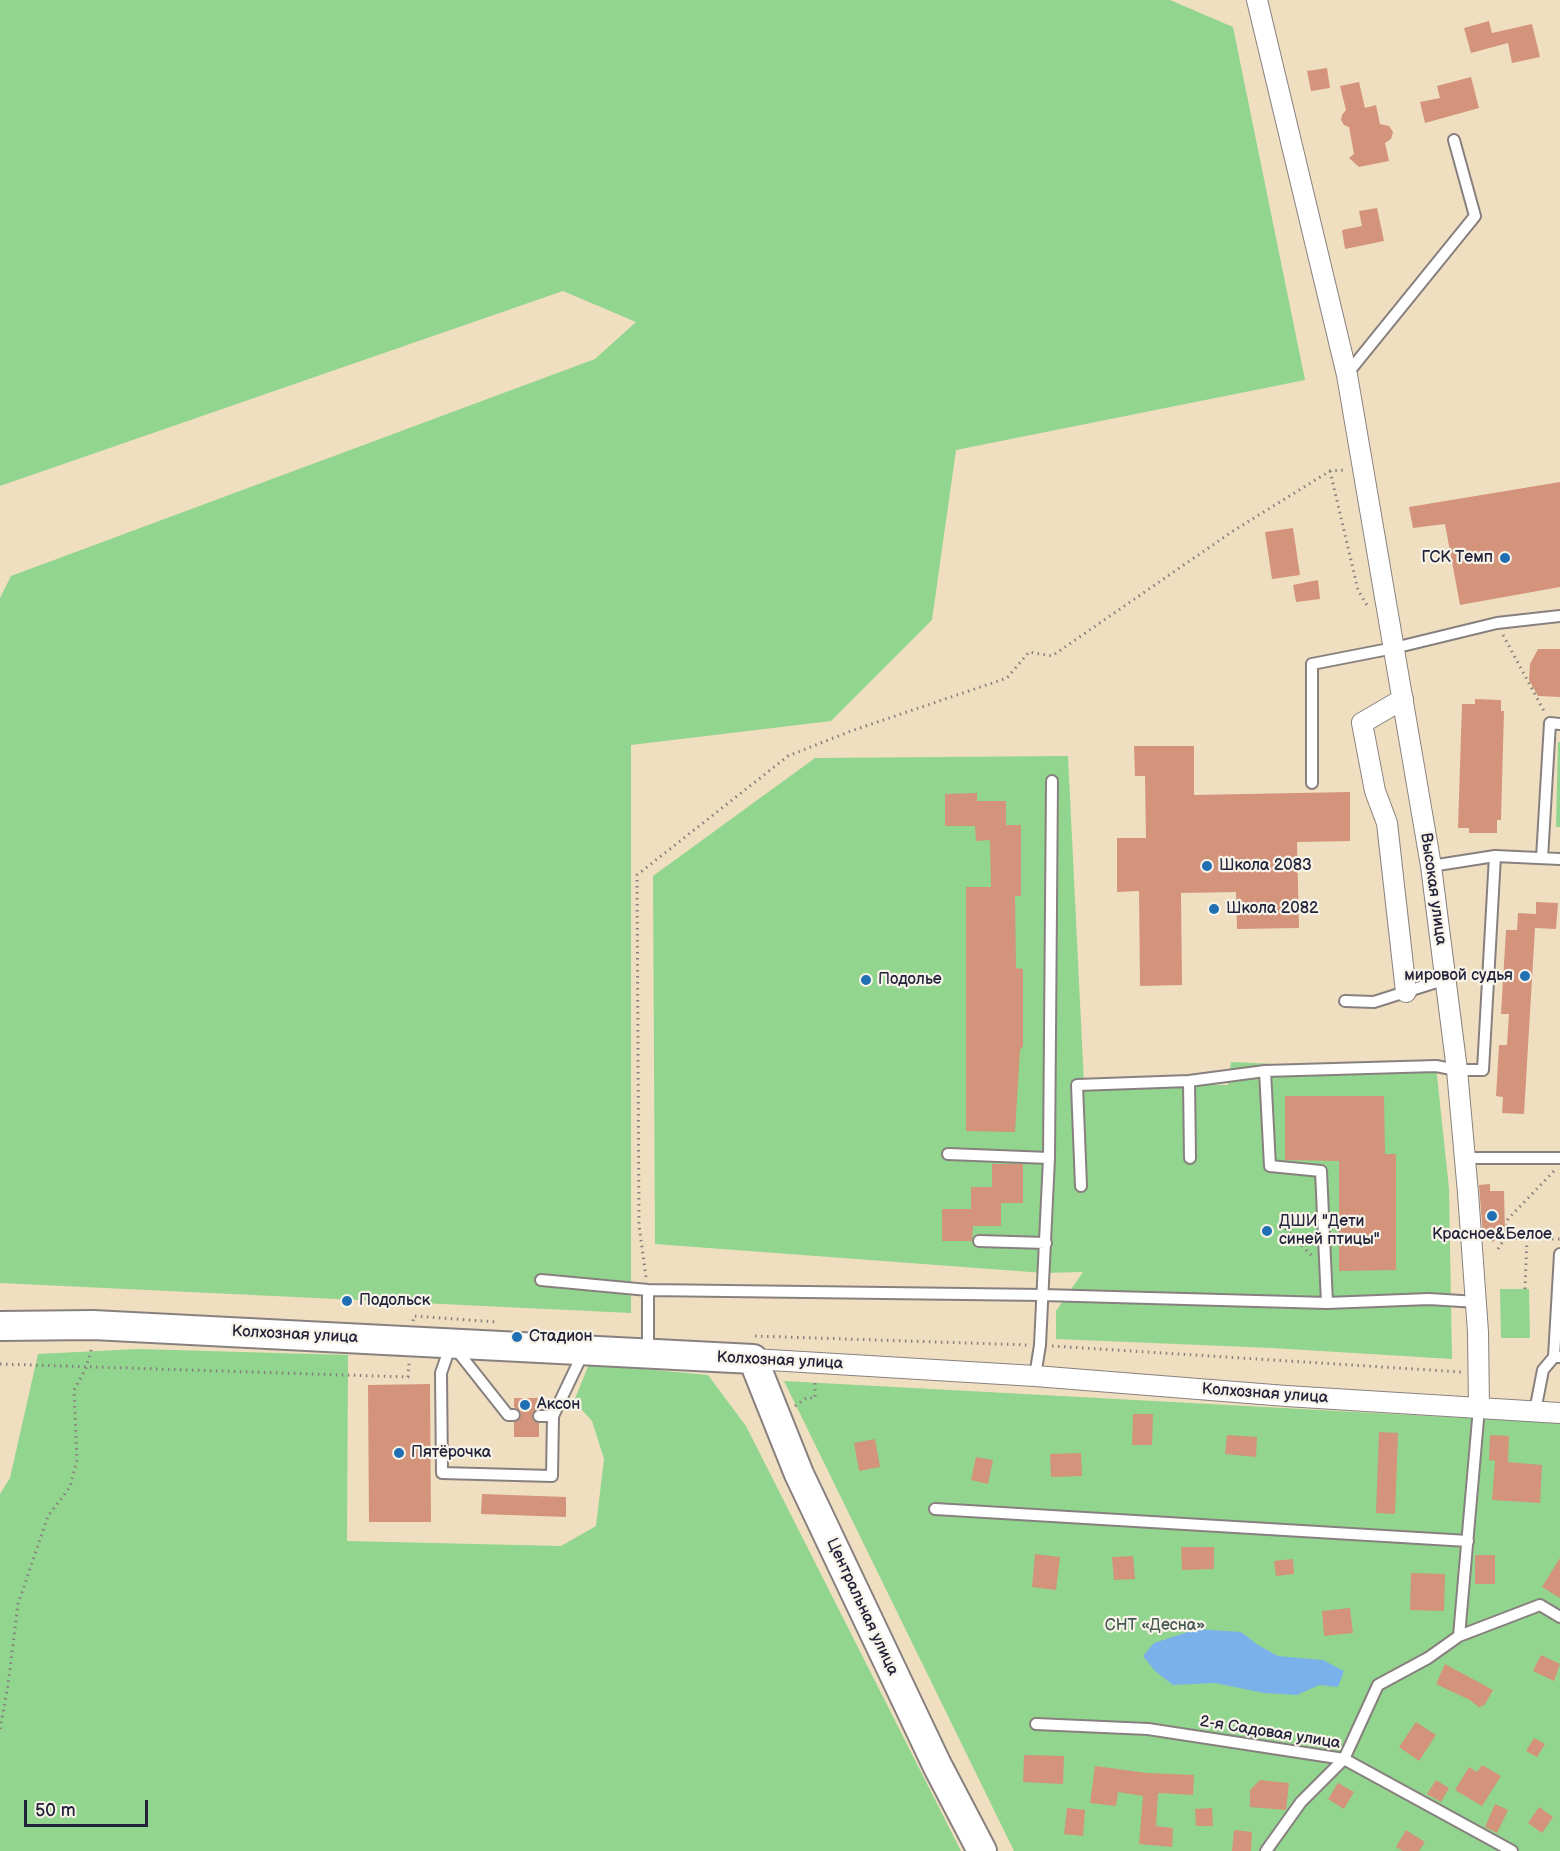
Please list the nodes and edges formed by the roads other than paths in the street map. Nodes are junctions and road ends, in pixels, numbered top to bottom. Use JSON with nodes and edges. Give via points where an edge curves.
{"nodes":[{"id":1,"x":1256,"y":0,"type":"edge"},
{"id":2,"x":1454,"y":141,"type":"dead end"},
{"id":3,"x":1347,"y":375,"type":"junction"},
{"id":4,"x":1560,"y":616,"type":"edge"},
{"id":5,"x":1394,"y":648,"type":"junction"},
{"id":6,"x":1403,"y":699,"type":"junction"},
{"id":7,"x":1555,"y":724,"type":"edge"},
{"id":8,"x":1052,"y":781,"type":"dead end"},
{"id":9,"x":1312,"y":783,"type":"dead end"},
{"id":10,"x":1495,"y":856,"type":"junction"},
{"id":11,"x":1542,"y":858,"type":"junction"},
{"id":12,"x":1560,"y":859,"type":"edge"},
{"id":13,"x":1431,"y":866,"type":"junction"},
{"id":14,"x":1446,"y":979,"type":"junction"},
{"id":15,"x":1406,"y":992,"type":"junction"},
{"id":16,"x":1345,"y":1001,"type":"dead end"},
{"id":17,"x":1457,"y":1070,"type":"junction"},
{"id":18,"x":1265,"y":1071,"type":"junction"},
{"id":19,"x":1189,"y":1081,"type":"junction"},
{"id":20,"x":948,"y":1154,"type":"dead end"},
{"id":21,"x":1049,"y":1158,"type":"junction"},
{"id":22,"x":1190,"y":1158,"type":"dead end"},
{"id":23,"x":1464,"y":1158,"type":"junction"},
{"id":24,"x":1560,"y":1158,"type":"edge"},
{"id":25,"x":1081,"y":1186,"type":"dead end"},
{"id":26,"x":979,"y":1241,"type":"dead end"},
{"id":27,"x":1046,"y":1243,"type":"junction"},
{"id":28,"x":1560,"y":1254,"type":"edge"},
{"id":29,"x":542,"y":1280,"type":"dead end"},
{"id":30,"x":648,"y":1290,"type":"junction"},
{"id":31,"x":1043,"y":1295,"type":"junction"},
{"id":32,"x":1477,"y":1302,"type":"junction"},
{"id":33,"x":1327,"y":1303,"type":"junction"},
{"id":34,"x":0,"y":1326,"type":"edge"},
{"id":35,"x":452,"y":1343,"type":"junction"},
{"id":36,"x":584,"y":1350,"type":"junction"},
{"id":37,"x":648,"y":1354,"type":"junction"},
{"id":38,"x":1557,"y":1357,"type":"edge"},
{"id":39,"x":753,"y":1359,"type":"junction"},
{"id":40,"x":1035,"y":1376,"type":"junction"},
{"id":41,"x":1479,"y":1408,"type":"junction"},
{"id":42,"x":1535,"y":1411,"type":"junction"},
{"id":43,"x":1560,"y":1413,"type":"edge"},
{"id":44,"x":514,"y":1415,"type":"dead end"},
{"id":45,"x":539,"y":1416,"type":"dead end"},
{"id":46,"x":554,"y":1416,"type":"junction"},
{"id":47,"x":935,"y":1509,"type":"dead end"},
{"id":48,"x":1468,"y":1540,"type":"junction"},
{"id":49,"x":1560,"y":1617,"type":"edge"},
{"id":50,"x":1459,"y":1636,"type":"junction"},
{"id":51,"x":1036,"y":1724,"type":"dead end"},
{"id":52,"x":1344,"y":1759,"type":"junction"},
{"id":53,"x":982,"y":1851,"type":"edge"},
{"id":54,"x":1266,"y":1851,"type":"edge"},
{"id":55,"x":1512,"y":1851,"type":"edge"}],
"edges":[{"from":1,"to":3,"type":"street","name":"Высокая улица"},
{"from":2,"to":3,"type":"lane","via":[[1475,216]]},
{"from":3,"to":5,"type":"street","name":"Высокая улица"},
{"from":4,"to":5,"type":"lane","via":[[1497,623]]},
{"from":5,"to":6,"type":"street","name":"Высокая улица"},
{"from":5,"to":9,"type":"lane","via":[[1312,664]]},
{"from":6,"to":13,"type":"street","name":"Высокая улица"},
{"from":6,"to":15,"type":"street","via":[[1362,723],[1375,791],[1387,823]]},
{"from":7,"to":11,"type":"lane"},
{"from":8,"to":21,"type":"lane"},
{"from":10,"to":11,"type":"lane"},
{"from":10,"to":13,"type":"lane"},
{"from":10,"to":17,"type":"lane","via":[[1483,1070]]},
{"from":11,"to":12,"type":"lane"},
{"from":13,"to":14,"type":"street","name":"Высокая улица"},
{"from":14,"to":15,"type":"lane"},
{"from":14,"to":17,"type":"street","name":"Высокая улица"},
{"from":15,"to":16,"type":"lane","via":[[1374,1002]]},
{"from":17,"to":18,"type":"lane","via":[[1436,1066]]},
{"from":17,"to":23,"type":"street","name":"Высокая улица"},
{"from":18,"to":19,"type":"lane"},
{"from":18,"to":33,"type":"lane","via":[[1270,1166],[1321,1171]]},
{"from":19,"to":22,"type":"lane"},
{"from":19,"to":25,"type":"lane","via":[[1077,1085]]},
{"from":20,"to":21,"type":"lane"},
{"from":21,"to":27,"type":"lane"},
{"from":23,"to":24,"type":"lane"},
{"from":23,"to":32,"type":"street","name":"Высокая улица"},
{"from":26,"to":27,"type":"lane"},
{"from":27,"to":31,"type":"lane"},
{"from":28,"to":38,"type":"lane"},
{"from":29,"to":30,"type":"lane"},
{"from":30,"to":31,"type":"lane"},
{"from":30,"to":37,"type":"lane"},
{"from":31,"to":33,"type":"lane"},
{"from":31,"to":40,"type":"lane"},
{"from":32,"to":33,"type":"lane","via":[[1429,1299]]},
{"from":32,"to":41,"type":"street","name":"Высокая улица"},
{"from":34,"to":35,"type":"street","name":"Колхозная улица","via":[[93,1324]]},
{"from":35,"to":36,"type":"street","name":"Колхозная улица"},
{"from":35,"to":44,"type":"lane","via":[[507,1415]]},
{"from":35,"to":46,"type":"lane","via":[[441,1374],[442,1473],[552,1476]]},
{"from":36,"to":37,"type":"street","name":"Колхозная улица"},
{"from":36,"to":46,"type":"lane"},
{"from":37,"to":39,"type":"street","name":"Колхозная улица"},
{"from":38,"to":42,"type":"lane","via":[[1543,1370]]},
{"from":39,"to":40,"type":"street","name":"Колхозная улица"},
{"from":39,"to":53,"type":"street","name":"Центральная улица","via":[[800,1474],[937,1765]]},
{"from":40,"to":41,"type":"street","name":"Колхозная улица"},
{"from":41,"to":42,"type":"street","name":"Колхозная улица"},
{"from":41,"to":48,"type":"lane"},
{"from":42,"to":43,"type":"street","name":"Колхозная улица"},
{"from":45,"to":46,"type":"lane"},
{"from":47,"to":48,"type":"lane"},
{"from":48,"to":50,"type":"lane"},
{"from":49,"to":50,"type":"lane","via":[[1540,1605]]},
{"from":50,"to":52,"type":"lane","via":[[1378,1685]]},
{"from":51,"to":52,"type":"lane","name":"2-я Садовая улица","via":[[1148,1729]]},
{"from":52,"to":54,"type":"lane","via":[[1301,1802]]},
{"from":52,"to":55,"type":"lane","name":"2-я Садовая улица"}]}
